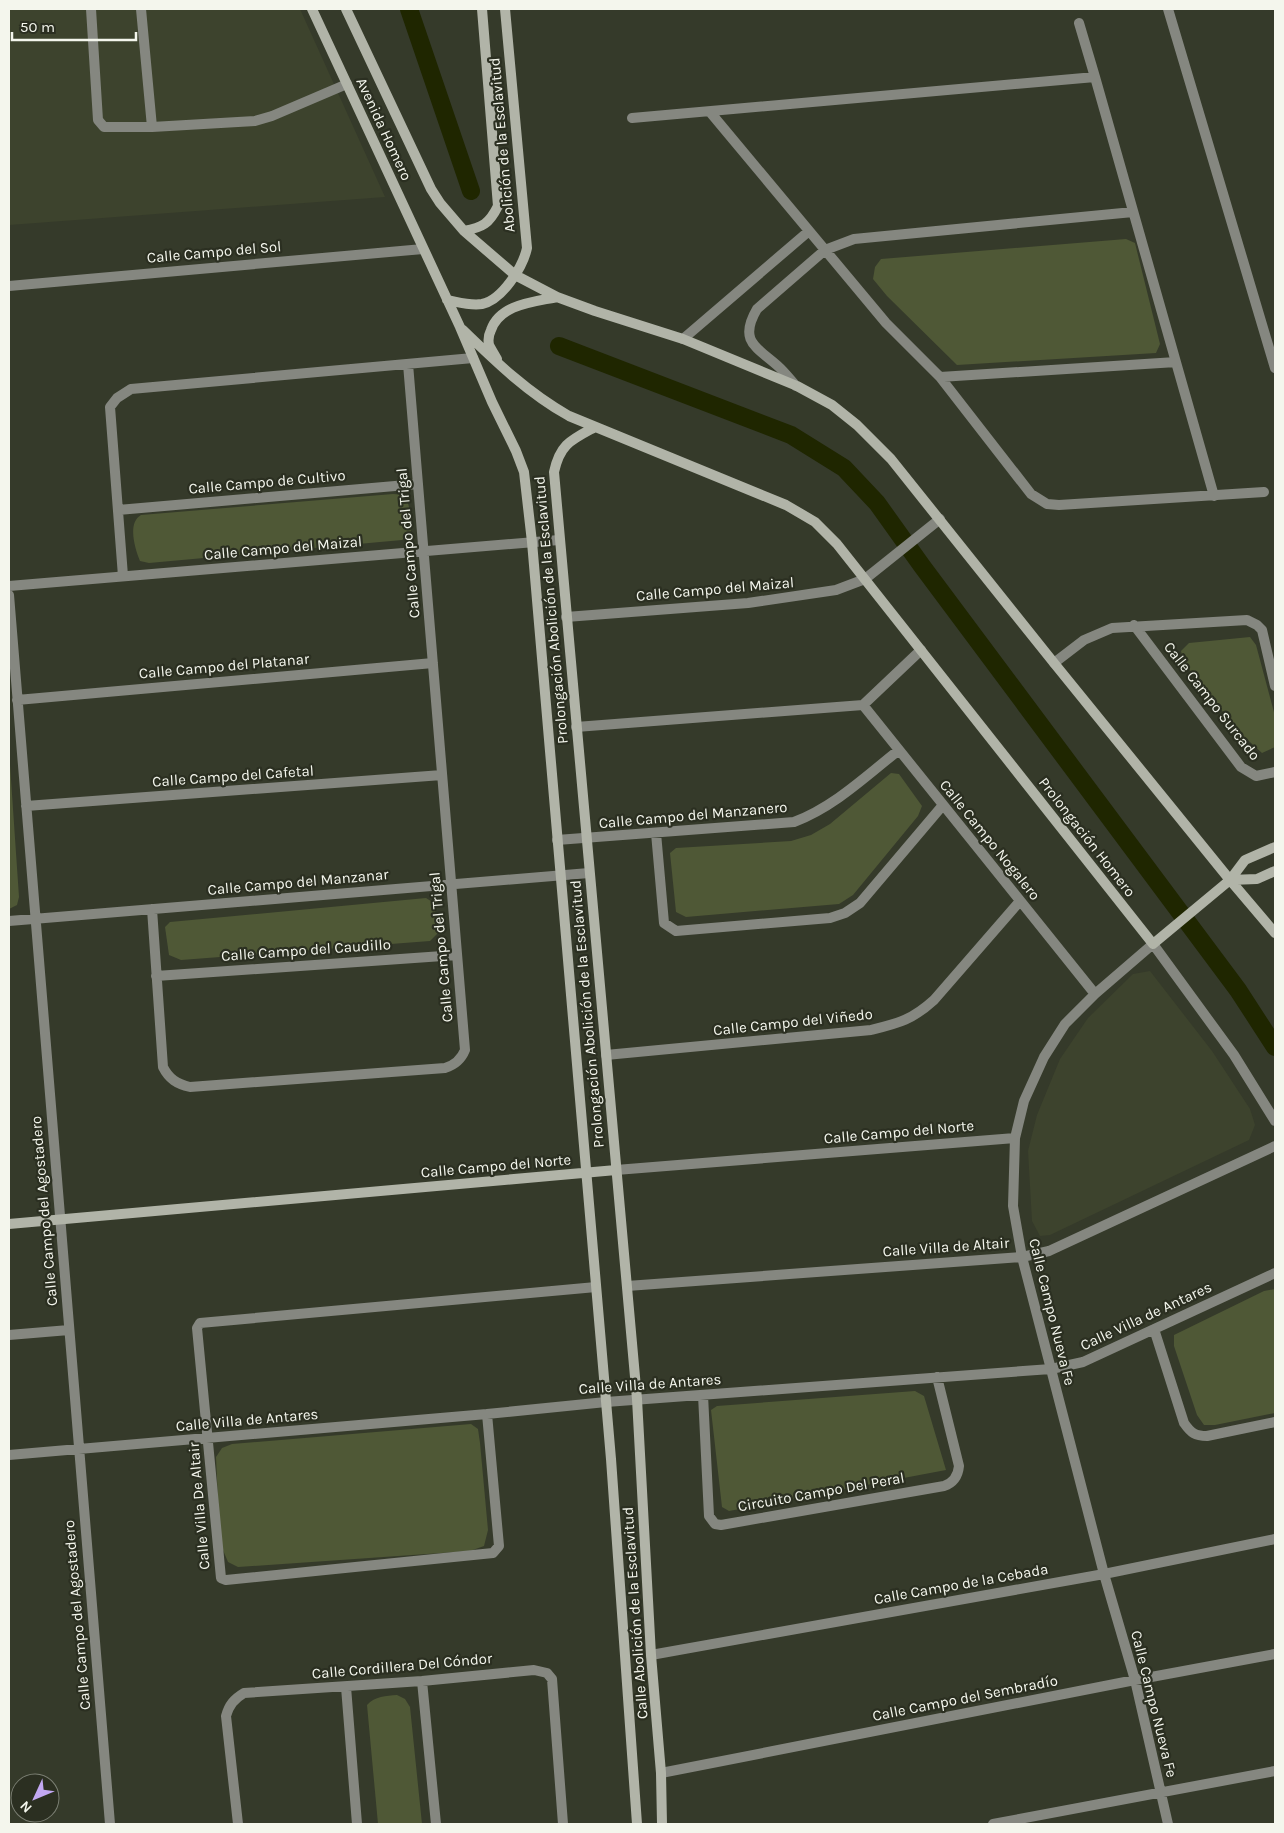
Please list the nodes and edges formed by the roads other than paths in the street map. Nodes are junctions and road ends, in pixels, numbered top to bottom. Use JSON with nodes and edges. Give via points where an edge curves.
{"nodes":[{"id":1,"x":91,"y":9,"type":"edge"},
{"id":2,"x":141,"y":9,"type":"edge"},
{"id":3,"x":312,"y":9,"type":"edge"},
{"id":4,"x":346,"y":9,"type":"edge"},
{"id":5,"x":482,"y":9,"type":"edge"},
{"id":6,"x":505,"y":9,"type":"edge"},
{"id":7,"x":1168,"y":9,"type":"edge"},
{"id":8,"x":1079,"y":23,"type":"dead end"},
{"id":9,"x":1095,"y":77,"type":"junction"},
{"id":10,"x":347,"y":84,"type":"junction"},
{"id":11,"x":710,"y":112,"type":"junction"},
{"id":12,"x":632,"y":118,"type":"dead end"},
{"id":13,"x":152,"y":127,"type":"junction"},
{"id":14,"x":1133,"y":212,"type":"junction"},
{"id":15,"x":809,"y":231,"type":"junction"},
{"id":16,"x":464,"y":232,"type":"junction"},
{"id":17,"x":423,"y":249,"type":"junction"},
{"id":18,"x":825,"y":250,"type":"junction"},
{"id":19,"x":429,"y":262,"type":"joint"},
{"id":20,"x":515,"y":275,"type":"junction"},
{"id":21,"x":9,"y":286,"type":"edge"},
{"id":22,"x":557,"y":296,"type":"junction"},
{"id":23,"x":447,"y":300,"type":"junction"},
{"id":24,"x":460,"y":327,"type":"junction"},
{"id":25,"x":683,"y":339,"type":"junction"},
{"id":26,"x":473,"y":358,"type":"junction"},
{"id":27,"x":1176,"y":362,"type":"junction"},
{"id":28,"x":408,"y":364,"type":"junction"},
{"id":29,"x":500,"y":366,"type":"junction"},
{"id":30,"x":1275,"y":368,"type":"edge"},
{"id":31,"x":940,"y":377,"type":"junction"},
{"id":32,"x":797,"y":386,"type":"junction"},
{"id":33,"x":595,"y":427,"type":"junction"},
{"id":34,"x":418,"y":484,"type":"junction"},
{"id":35,"x":1264,"y":492,"type":"dead end"},
{"id":36,"x":1214,"y":496,"type":"junction"},
{"id":37,"x":118,"y":510,"type":"junction"},
{"id":38,"x":940,"y":519,"type":"junction"},
{"id":39,"x":559,"y":540,"type":"junction"},
{"id":40,"x":532,"y":542,"type":"junction"},
{"id":41,"x":423,"y":551,"type":"junction"},
{"id":42,"x":122,"y":576,"type":"junction"},
{"id":43,"x":865,"y":579,"type":"junction"},
{"id":44,"x":9,"y":586,"type":"edge"},
{"id":45,"x":9,"y":595,"type":"edge"},
{"id":46,"x":566,"y":617,"type":"junction"},
{"id":47,"x":1134,"y":625,"type":"junction"},
{"id":48,"x":921,"y":650,"type":"junction"},
{"id":49,"x":433,"y":663,"type":"junction"},
{"id":50,"x":1054,"y":663,"type":"junction"},
{"id":51,"x":1275,"y":686,"type":"edge"},
{"id":52,"x":17,"y":700,"type":"junction"},
{"id":53,"x":863,"y":705,"type":"junction"},
{"id":54,"x":576,"y":727,"type":"junction"},
{"id":55,"x":899,"y":750,"type":"junction"},
{"id":56,"x":1275,"y":772,"type":"edge"},
{"id":57,"x":442,"y":776,"type":"junction"},
{"id":58,"x":943,"y":805,"type":"junction"},
{"id":59,"x":26,"y":806,"type":"junction"},
{"id":60,"x":656,"y":833,"type":"junction"},
{"id":61,"x":586,"y":838,"type":"junction"},
{"id":62,"x":557,"y":840,"type":"junction"},
{"id":63,"x":1275,"y":847,"type":"edge"},
{"id":64,"x":1275,"y":871,"type":"edge"},
{"id":65,"x":589,"y":873,"type":"junction"},
{"id":66,"x":560,"y":875,"type":"junction"},
{"id":67,"x":1230,"y":880,"type":"junction"},
{"id":68,"x":451,"y":884,"type":"junction"},
{"id":69,"x":1020,"y":900,"type":"junction"},
{"id":70,"x":152,"y":909,"type":"junction"},
{"id":71,"x":35,"y":918,"type":"junction"},
{"id":72,"x":9,"y":920,"type":"edge"},
{"id":73,"x":1275,"y":933,"type":"edge"},
{"id":74,"x":1153,"y":944,"type":"junction"},
{"id":75,"x":457,"y":954,"type":"junction"},
{"id":76,"x":156,"y":976,"type":"junction"},
{"id":77,"x":1094,"y":994,"type":"junction"},
{"id":78,"x":606,"y":1055,"type":"junction"},
{"id":79,"x":1275,"y":1121,"type":"edge"},
{"id":80,"x":1015,"y":1138,"type":"junction"},
{"id":81,"x":1275,"y":1146,"type":"edge"},
{"id":82,"x":616,"y":1170,"type":"junction"},
{"id":83,"x":586,"y":1173,"type":"junction"},
{"id":84,"x":60,"y":1219,"type":"junction"},
{"id":85,"x":9,"y":1224,"type":"edge"},
{"id":86,"x":1022,"y":1257,"type":"junction"},
{"id":87,"x":1275,"y":1273,"type":"edge"},
{"id":88,"x":626,"y":1286,"type":"junction"},
{"id":89,"x":596,"y":1287,"type":"junction"},
{"id":90,"x":1154,"y":1329,"type":"junction"},
{"id":91,"x":69,"y":1330,"type":"junction"},
{"id":92,"x":9,"y":1335,"type":"edge"},
{"id":93,"x":1051,"y":1369,"type":"junction"},
{"id":94,"x":937,"y":1377,"type":"junction"},
{"id":95,"x":703,"y":1395,"type":"junction"},
{"id":96,"x":637,"y":1399,"type":"junction"},
{"id":97,"x":606,"y":1402,"type":"junction"},
{"id":98,"x":487,"y":1414,"type":"junction"},
{"id":99,"x":1275,"y":1422,"type":"edge"},
{"id":100,"x":208,"y":1438,"type":"junction"},
{"id":101,"x":79,"y":1448,"type":"junction"},
{"id":102,"x":9,"y":1455,"type":"edge"},
{"id":103,"x":1275,"y":1540,"type":"edge"},
{"id":104,"x":1104,"y":1574,"type":"junction"},
{"id":105,"x":1275,"y":1654,"type":"edge"},
{"id":106,"x":651,"y":1655,"type":"junction"},
{"id":107,"x":1135,"y":1680,"type":"junction"},
{"id":108,"x":422,"y":1681,"type":"junction"},
{"id":109,"x":346,"y":1687,"type":"junction"},
{"id":110,"x":1275,"y":1771,"type":"edge"},
{"id":111,"x":661,"y":1774,"type":"junction"},
{"id":112,"x":1160,"y":1792,"type":"junction"},
{"id":113,"x":110,"y":1824,"type":"edge"},
{"id":114,"x":238,"y":1824,"type":"edge"},
{"id":115,"x":357,"y":1824,"type":"edge"},
{"id":116,"x":436,"y":1824,"type":"edge"},
{"id":117,"x":563,"y":1824,"type":"edge"},
{"id":118,"x":637,"y":1824,"type":"edge"},
{"id":119,"x":662,"y":1824,"type":"edge"},
{"id":120,"x":993,"y":1824,"type":"edge"},
{"id":121,"x":1168,"y":1824,"type":"edge"}],
"edges":[{"from":1,"to":13,"type":"street","via":[[98,120],[108,128]]},
{"from":2,"to":13,"type":"street"},
{"from":3,"to":10,"type":"main road","name":"Avenida Homero"},
{"from":4,"to":16,"type":"main road","name":"Avenida Homero","via":[[432,189]]},
{"from":5,"to":16,"type":"main road","name":"Abolición de la Esclavitud","via":[[498,206],[489,222]]},
{"from":6,"to":20,"type":"main road","name":"Abolición de la Esclavitud","via":[[527,248]]},
{"from":7,"to":30,"type":"street"},
{"from":8,"to":9,"type":"street"},
{"from":9,"to":11,"type":"street"},
{"from":9,"to":14,"type":"street"},
{"from":10,"to":13,"type":"street","via":[[255,121]]},
{"from":10,"to":17,"type":"main road","name":"Avenida Homero"},
{"from":11,"to":12,"type":"street"},
{"from":11,"to":15,"type":"street"},
{"from":14,"to":18,"type":"street","via":[[854,239]]},
{"from":14,"to":27,"type":"street"},
{"from":15,"to":18,"type":"street"},
{"from":15,"to":25,"type":"street"},
{"from":16,"to":20,"type":"main road"},
{"from":17,"to":19,"type":"main road","name":"Avenida Homero"},
{"from":17,"to":21,"type":"street","name":"Calle Campo del Sol"},
{"from":18,"to":31,"type":"street","via":[[886,323]]},
{"from":18,"to":32,"type":"street","via":[[758,308],[751,320],[751,341],[757,350]]},
{"from":19,"to":23,"type":"main road","name":"Prolongación Abolición de la Esclavitud"},
{"from":20,"to":22,"type":"main road"},
{"from":20,"to":23,"type":"main road","name":"Abolición de la Esclavitud","via":[[499,294],[482,304]]},
{"from":22,"to":25,"type":"main road"},
{"from":22,"to":29,"type":"main road","via":[[517,306],[501,314],[489,335],[489,343]]},
{"from":23,"to":24,"type":"main road","name":"Prolongación Abolición de la Esclavitud"},
{"from":24,"to":26,"type":"main road","name":"Prolongación Abolición de la Esclavitud"},
{"from":24,"to":29,"type":"main road"},
{"from":25,"to":32,"type":"main road"},
{"from":26,"to":28,"type":"street"},
{"from":26,"to":40,"type":"main road","name":"Prolongación Abolición de la Esclavitud","via":[[524,472]]},
{"from":27,"to":31,"type":"street"},
{"from":27,"to":36,"type":"street"},
{"from":28,"to":34,"type":"street","name":"Calle Campo del Trigal"},
{"from":28,"to":37,"type":"street","via":[[131,389],[123,393],[110,407]]},
{"from":29,"to":33,"type":"main road","via":[[546,403]]},
{"from":31,"to":36,"type":"street","via":[[1031,494],[1047,504]]},
{"from":32,"to":38,"type":"main road","via":[[832,404],[857,425],[891,459]]},
{"from":33,"to":39,"type":"main road","name":"Prolongación Abolición de la Esclavitud","via":[[565,445],[557,457],[554,472]]},
{"from":33,"to":43,"type":"main road","via":[[786,505],[815,522]]},
{"from":34,"to":37,"type":"street","name":"Calle Campo de Cultivo"},
{"from":34,"to":41,"type":"street","name":"Calle Campo del Trigal"},
{"from":35,"to":36,"type":"street"},
{"from":37,"to":42,"type":"street"},
{"from":38,"to":43,"type":"street"},
{"from":38,"to":50,"type":"main road"},
{"from":39,"to":40,"type":"street","name":"Calle Campo del Maizal"},
{"from":39,"to":46,"type":"main road","name":"Prolongación Abolición de la Esclavitud"},
{"from":40,"to":41,"type":"street","name":"Calle Campo del Maizal"},
{"from":40,"to":62,"type":"main road","name":"Prolongación Abolición de la Esclavitud"},
{"from":41,"to":42,"type":"street","name":"Calle Campo del Maizal"},
{"from":41,"to":49,"type":"street","name":"Calle Campo del Trigal"},
{"from":42,"to":44,"type":"street","name":"Calle Campo del Maizal"},
{"from":43,"to":46,"type":"street","name":"Calle Campo del Maizal","via":[[836,590],[748,603]]},
{"from":43,"to":48,"type":"main road","name":"Prolongación Homero"},
{"from":45,"to":52,"type":"street","name":"Calle Campo del Agostadero"},
{"from":46,"to":54,"type":"main road","name":"Prolongación Abolición de la Esclavitud"},
{"from":47,"to":50,"type":"street","name":"Calle Campo Surcado","via":[[1096,634]]},
{"from":47,"to":51,"type":"street","name":"Calle Campo Surcado","via":[[1253,622],[1262,630]]},
{"from":47,"to":56,"type":"street","name":"Calle Campo Surcado","via":[[1241,767],[1256,776]]},
{"from":48,"to":53,"type":"street"},
{"from":48,"to":74,"type":"main road","name":"Prolongación Homero"},
{"from":49,"to":52,"type":"street","name":"Calle Campo del Platanar"},
{"from":49,"to":57,"type":"street","name":"Calle Campo del Trigal"},
{"from":50,"to":67,"type":"main road"},
{"from":52,"to":59,"type":"street","name":"Calle Campo del Agostadero"},
{"from":53,"to":54,"type":"street"},
{"from":53,"to":55,"type":"street","name":"Calle Campo Nogalero"},
{"from":54,"to":61,"type":"main road","name":"Prolongación Abolición de la Esclavitud"},
{"from":55,"to":58,"type":"street","name":"Calle Campo Nogalero"},
{"from":55,"to":60,"type":"street","name":"Calle Campo del Manzanero","via":[[832,803],[794,822]]},
{"from":57,"to":59,"type":"street","name":"Calle Campo del Cafetal"},
{"from":57,"to":68,"type":"street","name":"Calle Campo del Trigal"},
{"from":58,"to":60,"type":"street","via":[[860,902],[845,913],[830,918],[671,929],[664,923]]},
{"from":58,"to":69,"type":"street","name":"Calle Campo Nogalero"},
{"from":59,"to":71,"type":"street","name":"Calle Campo del Agostadero"},
{"from":60,"to":61,"type":"street","name":"Calle Campo del Manzanero"},
{"from":61,"to":62,"type":"street","name":"Calle Campo del Manzanero"},
{"from":61,"to":65,"type":"main road","name":"Prolongación Abolición de la Esclavitud"},
{"from":62,"to":66,"type":"main road","name":"Prolongación Abolición de la Esclavitud"},
{"from":63,"to":67,"type":"main road","name":"Calle Campo Nueva Fe","via":[[1245,860]]},
{"from":64,"to":67,"type":"main road","via":[[1256,879]]},
{"from":65,"to":66,"type":"street","name":"Calle Campo del Manzanar"},
{"from":65,"to":78,"type":"main road","name":"Prolongación Abolición de la Esclavitud"},
{"from":66,"to":68,"type":"street","name":"Calle Campo del Manzanar"},
{"from":66,"to":83,"type":"main road","name":"Prolongación Abolición de la Esclavitud"},
{"from":67,"to":73,"type":"main road"},
{"from":67,"to":74,"type":"main road","name":"Calle Campo Nueva Fe"},
{"from":68,"to":70,"type":"street","name":"Calle Campo del Manzanar"},
{"from":68,"to":75,"type":"street","name":"Calle Campo del Trigal"},
{"from":69,"to":77,"type":"street","name":"Calle Campo Nogalero"},
{"from":69,"to":78,"type":"street","name":"Calle Campo del Viñedo","via":[[934,1000],[918,1014],[900,1023],[871,1030]]},
{"from":70,"to":71,"type":"street","name":"Calle Campo del Manzanar"},
{"from":70,"to":76,"type":"street","name":"Calle Campo del Trigal"},
{"from":71,"to":72,"type":"street","name":"Calle Campo del Manzanar"},
{"from":71,"to":84,"type":"street","name":"Calle Campo del Agostadero"},
{"from":74,"to":77,"type":"street","name":"Calle Campo Nueva Fe"},
{"from":74,"to":79,"type":"street","name":"Prolongación Homero","via":[[1234,1055]]},
{"from":75,"to":76,"type":"street","name":"Calle Campo del Caudillo"},
{"from":75,"to":76,"type":"street","name":"Calle Campo del Trigal","via":[[465,1050],[450,1067],[200,1086],[182,1085],[163,1067]]},
{"from":77,"to":80,"type":"street","name":"Calle Campo Nueva Fe","via":[[1065,1024],[1044,1056],[1024,1101]]},
{"from":78,"to":82,"type":"main road","name":"Prolongación Abolición de la Esclavitud"},
{"from":80,"to":82,"type":"street","name":"Calle Campo del Norte"},
{"from":80,"to":86,"type":"street","name":"Calle Campo Nueva Fe","via":[[1013,1206]]},
{"from":81,"to":86,"type":"street","name":"Calle Villa de Altair","via":[[1049,1251]]},
{"from":82,"to":83,"type":"main road","name":"Calle Campo del Norte"},
{"from":82,"to":88,"type":"main road","name":"Prolongación Abolición de la Esclavitud"},
{"from":83,"to":84,"type":"main road","name":"Calle Campo del Norte"},
{"from":83,"to":89,"type":"main road","name":"Prolongación Abolición de la Esclavitud"},
{"from":84,"to":85,"type":"main road","name":"Calle Campo del Norte"},
{"from":84,"to":91,"type":"street","name":"Calle Campo del Agostadero"},
{"from":86,"to":88,"type":"street","name":"Calle Villa de Altair"},
{"from":86,"to":93,"type":"street","name":"Calle Campo Nueva Fe"},
{"from":87,"to":90,"type":"street","name":"Calle Villa de Antares"},
{"from":88,"to":96,"type":"main road","name":"Prolongación Abolición de la Esclavitud"},
{"from":89,"to":97,"type":"main road","name":"Prolongación Abolición de la Esclavitud"},
{"from":89,"to":100,"type":"street","name":"Calle Villa De Altair","via":[[202,1322],[197,1328]]},
{"from":90,"to":93,"type":"street","name":"Calle Villa de Antares","via":[[1083,1362]]},
{"from":90,"to":99,"type":"street","via":[[1184,1423],[1190,1432],[1196,1436],[1207,1436]]},
{"from":91,"to":92,"type":"street"},
{"from":91,"to":101,"type":"street","name":"Calle Campo del Agostadero"},
{"from":93,"to":94,"type":"street","name":"Calle Villa de Antares"},
{"from":93,"to":104,"type":"street","name":"Calle Campo Nueva Fe"},
{"from":94,"to":95,"type":"street","name":"Calle Villa de Antares"},
{"from":94,"to":95,"type":"street","name":"Circuito Campo Del Peral","via":[[959,1466],[952,1482],[721,1525],[712,1522],[709,1516]]},
{"from":95,"to":96,"type":"street","name":"Calle Villa de Antares"},
{"from":96,"to":97,"type":"street","name":"Calle Villa de Antares"},
{"from":96,"to":106,"type":"main road","name":"Calle Abolición de la Esclavitud"},
{"from":97,"to":98,"type":"street","name":"Calle Villa de Antares"},
{"from":97,"to":118,"type":"main road","name":"Calle Abolición de la Esclavitud"},
{"from":98,"to":100,"type":"street","name":"Calle Villa de Antares"},
{"from":98,"to":100,"type":"street","name":"Calle Villa De Altair","via":[[499,1546],[493,1553],[226,1580],[220,1576]]},
{"from":100,"to":101,"type":"street","name":"Calle Villa de Antares"},
{"from":101,"to":102,"type":"street","name":"Calle Villa de Antares"},
{"from":101,"to":113,"type":"street","name":"Calle Campo del Agostadero"},
{"from":103,"to":104,"type":"street","name":"Calle Campo de la Cebada"},
{"from":104,"to":106,"type":"street","name":"Calle Campo de la Cebada"},
{"from":104,"to":107,"type":"street","name":"Calle Campo Nueva Fe"},
{"from":105,"to":107,"type":"street","name":"Calle Campo del Sembradío"},
{"from":106,"to":111,"type":"main road","name":"Calle Abolición de la Esclavitud"},
{"from":107,"to":111,"type":"street","name":"Calle Campo del Sembradío"},
{"from":107,"to":112,"type":"street","name":"Calle Campo Nueva Fe"},
{"from":108,"to":109,"type":"street","name":"Calle Cordillera Del Cóndor"},
{"from":108,"to":116,"type":"street"},
{"from":108,"to":117,"type":"street","name":"Calle Cordillera Del Cóndor","via":[[534,1670],[547,1673],[554,1689]]},
{"from":109,"to":114,"type":"street","name":"Calle Cordillera Del Cóndor","via":[[244,1693],[231,1703],[226,1716]]},
{"from":109,"to":115,"type":"street"},
{"from":110,"to":112,"type":"street"},
{"from":111,"to":119,"type":"main road","name":"Calle Abolición de la Esclavitud"},
{"from":112,"to":120,"type":"street"},
{"from":112,"to":121,"type":"street","name":"Calle Campo Nueva Fe"}]}
